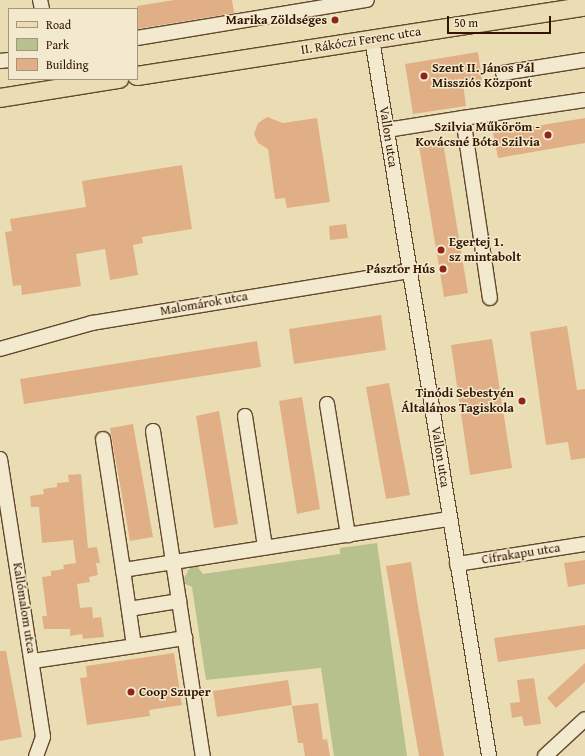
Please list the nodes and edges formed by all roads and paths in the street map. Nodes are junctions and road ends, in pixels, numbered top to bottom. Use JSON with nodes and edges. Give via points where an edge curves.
{"nodes":[{"id":1,"x":367,"y":0,"type":"edge"},
{"id":2,"x":288,"y":6,"type":"edge"},
{"id":3,"x":585,"y":7,"type":"edge"},
{"id":4,"x":138,"y":38,"type":"edge"},
{"id":5,"x":372,"y":39,"type":"junction"},
{"id":6,"x":585,"y":60,"type":"edge"},
{"id":7,"x":503,"y":73,"type":"dead end"},
{"id":8,"x":138,"y":76,"type":"edge"},
{"id":9,"x":106,"y":80,"type":"edge"},
{"id":10,"x":55,"y":84,"type":"edge"},
{"id":11,"x":0,"y":98,"type":"edge"},
{"id":12,"x":585,"y":100,"type":"edge"},
{"id":13,"x":463,"y":118,"type":"junction"},
{"id":14,"x":387,"y":130,"type":"junction"},
{"id":15,"x":410,"y":271,"type":"junction"},
{"id":16,"x":490,"y":298,"type":"dead end"},
{"id":17,"x":0,"y":349,"type":"edge"},
{"id":18,"x":327,"y":404,"type":"dead end"},
{"id":19,"x":245,"y":416,"type":"dead end"},
{"id":20,"x":152,"y":431,"type":"dead end"},
{"id":21,"x":103,"y":439,"type":"dead end"},
{"id":22,"x":0,"y":459,"type":"edge"},
{"id":23,"x":450,"y":518,"type":"junction"},
{"id":24,"x":348,"y":534,"type":"junction"},
{"id":25,"x":585,"y":544,"type":"edge"},
{"id":26,"x":265,"y":548,"type":"junction"},
{"id":27,"x":173,"y":562,"type":"junction"},
{"id":28,"x":457,"y":564,"type":"junction"},
{"id":29,"x":123,"y":570,"type":"junction"},
{"id":30,"x":179,"y":602,"type":"junction"},
{"id":31,"x":129,"y":609,"type":"junction"},
{"id":32,"x":185,"y":638,"type":"junction"},
{"id":33,"x":134,"y":646,"type":"junction"},
{"id":34,"x":33,"y":661,"type":"junction"},
{"id":35,"x":585,"y":719,"type":"edge"},
{"id":36,"x":36,"y":756,"type":"edge"},
{"id":37,"x":203,"y":756,"type":"edge"},
{"id":38,"x":488,"y":756,"type":"edge"},
{"id":39,"x":545,"y":756,"type":"edge"}],
"edges":[{"from":1,"to":2,"type":"street"},
{"from":2,"to":4,"type":"street"},
{"from":3,"to":5,"type":"main road","name":"II. Rákóczi Ferenc utca"},
{"from":5,"to":8,"type":"main road","name":"II. Rákóczi Ferenc utca"},
{"from":5,"to":14,"type":"street","name":"Vallon utca"},
{"from":6,"to":7,"type":"street"},
{"from":9,"to":10,"type":"main road"},
{"from":10,"to":11,"type":"main road"},
{"from":12,"to":13,"type":"street"},
{"from":13,"to":14,"type":"street"},
{"from":13,"to":16,"type":"street"},
{"from":14,"to":15,"type":"street","name":"Vallon utca"},
{"from":15,"to":17,"type":"street","name":"Malomárok utca","via":[[92,323]]},
{"from":15,"to":23,"type":"street","name":"Vallon utca"},
{"from":18,"to":24,"type":"street"},
{"from":19,"to":26,"type":"street"},
{"from":20,"to":27,"type":"street"},
{"from":21,"to":29,"type":"street"},
{"from":22,"to":34,"type":"street","name":"Kallómalom utca"},
{"from":23,"to":24,"type":"street"},
{"from":23,"to":28,"type":"street","name":"Vallon utca"},
{"from":24,"to":26,"type":"street"},
{"from":25,"to":28,"type":"street","name":"Cifrakapu utca"},
{"from":26,"to":27,"type":"street"},
{"from":27,"to":29,"type":"street"},
{"from":27,"to":30,"type":"street"},
{"from":28,"to":38,"type":"street","name":"Vallon utca"},
{"from":29,"to":31,"type":"street"},
{"from":30,"to":31,"type":"street"},
{"from":30,"to":32,"type":"street"},
{"from":31,"to":33,"type":"street"},
{"from":32,"to":33,"type":"street"},
{"from":32,"to":37,"type":"street"},
{"from":33,"to":34,"type":"street"},
{"from":34,"to":36,"type":"street","name":"Kallómalom utca","via":[[43,737]]},
{"from":35,"to":39,"type":"street"}]}
